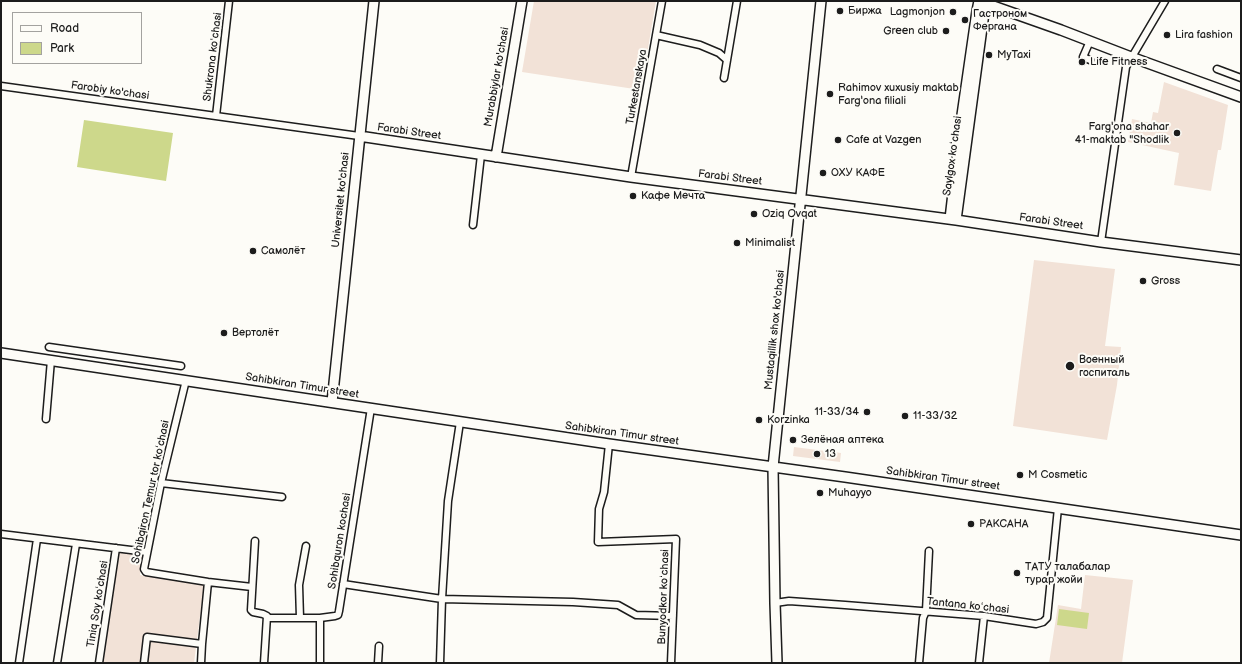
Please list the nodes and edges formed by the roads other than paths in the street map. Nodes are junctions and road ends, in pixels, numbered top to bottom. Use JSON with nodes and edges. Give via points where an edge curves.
{"nodes":[{"id":1,"x":229,"y":1,"type":"edge"},
{"id":2,"x":374,"y":1,"type":"edge"},
{"id":3,"x":522,"y":1,"type":"edge"},
{"id":4,"x":662,"y":1,"type":"edge"},
{"id":5,"x":737,"y":1,"type":"edge"},
{"id":6,"x":821,"y":1,"type":"edge"},
{"id":7,"x":1165,"y":1,"type":"edge"},
{"id":8,"x":982,"y":2,"type":"edge"},
{"id":9,"x":656,"y":35,"type":"junction"},
{"id":10,"x":1090,"y":41,"type":"junction"},
{"id":11,"x":1131,"y":57,"type":"junction"},
{"id":12,"x":727,"y":60,"type":"junction"},
{"id":13,"x":1090,"y":60,"type":"dead end"},
{"id":14,"x":1217,"y":69,"type":"dead end"},
{"id":15,"x":724,"y":78,"type":"dead end"},
{"id":16,"x":1241,"y":78,"type":"edge"},
{"id":17,"x":1,"y":86,"type":"edge"},
{"id":18,"x":1241,"y":97,"type":"edge"},
{"id":19,"x":216,"y":116,"type":"junction"},
{"id":20,"x":359,"y":136,"type":"junction"},
{"id":21,"x":481,"y":155,"type":"junction"},
{"id":22,"x":496,"y":157,"type":"junction"},
{"id":23,"x":631,"y":177,"type":"junction"},
{"id":24,"x":800,"y":199,"type":"junction"},
{"id":25,"x":953,"y":220,"type":"junction"},
{"id":26,"x":473,"y":226,"type":"dead end"},
{"id":27,"x":1101,"y":242,"type":"junction"},
{"id":28,"x":1241,"y":260,"type":"edge"},
{"id":29,"x":48,"y":347,"type":"dead end"},
{"id":30,"x":1,"y":353,"type":"edge"},
{"id":31,"x":51,"y":360,"type":"junction"},
{"id":32,"x":181,"y":366,"type":"dead end"},
{"id":33,"x":186,"y":380,"type":"junction"},
{"id":34,"x":332,"y":402,"type":"junction"},
{"id":35,"x":371,"y":408,"type":"junction"},
{"id":36,"x":46,"y":420,"type":"dead end"},
{"id":37,"x":460,"y":422,"type":"junction"},
{"id":38,"x":610,"y":444,"type":"junction"},
{"id":39,"x":773,"y":467,"type":"junction"},
{"id":40,"x":161,"y":483,"type":"junction"},
{"id":41,"x":282,"y":497,"type":"dead end"},
{"id":42,"x":1058,"y":508,"type":"junction"},
{"id":43,"x":1,"y":534,"type":"edge"},
{"id":44,"x":1241,"y":535,"type":"edge"},
{"id":45,"x":37,"y":539,"type":"junction"},
{"id":46,"x":255,"y":541,"type":"dead end"},
{"id":47,"x":76,"y":544,"type":"junction"},
{"id":48,"x":306,"y":546,"type":"dead end"},
{"id":49,"x":116,"y":548,"type":"junction"},
{"id":50,"x":929,"y":551,"type":"dead end"},
{"id":51,"x":147,"y":552,"type":"junction"},
{"id":52,"x":208,"y":582,"type":"junction"},
{"id":53,"x":343,"y":584,"type":"junction"},
{"id":54,"x":252,"y":587,"type":"junction"},
{"id":55,"x":442,"y":598,"type":"junction"},
{"id":56,"x":775,"y":603,"type":"junction"},
{"id":57,"x":926,"y":611,"type":"junction"},
{"id":58,"x":673,"y":616,"type":"junction"},
{"id":59,"x":984,"y":616,"type":"junction"},
{"id":60,"x":267,"y":618,"type":"junction"},
{"id":61,"x":300,"y":618,"type":"junction"},
{"id":62,"x":320,"y":618,"type":"junction"},
{"id":63,"x":202,"y":644,"type":"junction"},
{"id":64,"x":379,"y":646,"type":"dead end"},
{"id":65,"x":19,"y":663,"type":"edge"},
{"id":66,"x":57,"y":663,"type":"edge"},
{"id":67,"x":98,"y":663,"type":"edge"},
{"id":68,"x":144,"y":663,"type":"edge"},
{"id":69,"x":201,"y":663,"type":"edge"},
{"id":70,"x":264,"y":663,"type":"edge"},
{"id":71,"x":320,"y":663,"type":"edge"},
{"id":72,"x":378,"y":663,"type":"edge"},
{"id":73,"x":440,"y":663,"type":"edge"},
{"id":74,"x":671,"y":663,"type":"edge"},
{"id":75,"x":777,"y":663,"type":"edge"},
{"id":76,"x":919,"y":663,"type":"edge"},
{"id":77,"x":979,"y":663,"type":"edge"}],
"edges":[{"from":1,"to":19,"type":"street","name":"Shukrona koʻchasi"},
{"from":2,"to":20,"type":"main road","name":"Universitet ko'chasi"},
{"from":3,"to":22,"type":"main road","name":"Murabbiylar ko'chasi"},
{"from":4,"to":9,"type":"street","name":"Turkestanskaya"},
{"from":5,"to":12,"type":"street"},
{"from":6,"to":24,"type":"main road","name":"Mustaqillik shox ko'chasi"},
{"from":7,"to":11,"type":"street"},
{"from":8,"to":10,"type":"main road"},
{"from":8,"to":25,"type":"main road","name":"Saylgox koʻchasi","via":[[984,13]]},
{"from":9,"to":12,"type":"street","via":[[700,45],[719,53]]},
{"from":9,"to":23,"type":"street","name":"Turkestanskaya"},
{"from":10,"to":11,"type":"main road"},
{"from":10,"to":13,"type":"street","via":[[1080,57]]},
{"from":11,"to":18,"type":"main road"},
{"from":11,"to":27,"type":"street","via":[[1126,67]]},
{"from":12,"to":15,"type":"street"},
{"from":14,"to":16,"type":"street"},
{"from":17,"to":19,"type":"street","name":"Farobiy ko'chasi"},
{"from":19,"to":20,"type":"street","name":"Farabi Street"},
{"from":20,"to":21,"type":"main road","name":"Farabi Street"},
{"from":20,"to":34,"type":"main road","name":"Universitet ko'chasi"},
{"from":21,"to":22,"type":"main road","name":"Farabi Street"},
{"from":21,"to":26,"type":"street"},
{"from":22,"to":23,"type":"main road","name":"Farabi Street"},
{"from":23,"to":24,"type":"main road","name":"Farabi Street"},
{"from":24,"to":25,"type":"main road","name":"Farabi Street"},
{"from":24,"to":39,"type":"main road","name":"Mustaqillik shox ko'chasi"},
{"from":25,"to":27,"type":"main road","name":"Farabi Street"},
{"from":27,"to":28,"type":"main road","name":"Farabi Street"},
{"from":29,"to":32,"type":"street"},
{"from":30,"to":31,"type":"main road","name":"Sahibkiran Timur street"},
{"from":31,"to":33,"type":"main road","name":"Sahibkiran Timur street"},
{"from":31,"to":36,"type":"street"},
{"from":33,"to":34,"type":"main road","name":"Sahibkiran Timur street"},
{"from":33,"to":40,"type":"street","name":"Sohibqiron Temur tor koʻchasi"},
{"from":34,"to":35,"type":"main road","name":"Sahibkiran Timur street"},
{"from":35,"to":37,"type":"main road","name":"Sahibkiran Timur street"},
{"from":35,"to":53,"type":"street","name":"Sohibquron kochasi"},
{"from":37,"to":38,"type":"main road","name":"Sahibkiran Timur street"},
{"from":37,"to":55,"type":"street","via":[[448,501]]},
{"from":38,"to":39,"type":"main road","name":"Sahibkiran Timur street"},
{"from":38,"to":58,"type":"street","name":"Bunyodkor koʻchasi","via":[[599,510],[598,542],[676,539]]},
{"from":39,"to":42,"type":"main road","name":"Sahibkiran Timur street"},
{"from":39,"to":56,"type":"main road","name":"Mustaqillik shox ko'chasi"},
{"from":40,"to":41,"type":"street"},
{"from":40,"to":51,"type":"street","name":"Sohibqiron Temur tor koʻchasi"},
{"from":42,"to":44,"type":"main road","name":"Sahibkiran Timur street"},
{"from":42,"to":59,"type":"street","name":"Tantana koʻchasi","via":[[1047,618],[1036,624]]},
{"from":43,"to":45,"type":"street","name":"Tiniq Soy koʻchasi"},
{"from":45,"to":47,"type":"street","name":"Tiniq Soy koʻchasi"},
{"from":45,"to":65,"type":"street"},
{"from":46,"to":54,"type":"street"},
{"from":47,"to":49,"type":"street","name":"Tiniq Soy koʻchasi"},
{"from":47,"to":66,"type":"street"},
{"from":48,"to":61,"type":"street","via":[[300,585]]},
{"from":49,"to":51,"type":"street","name":"Tiniq Soy koʻchasi"},
{"from":49,"to":67,"type":"street","name":"Tiniq Soy koʻchasi"},
{"from":50,"to":57,"type":"street"},
{"from":51,"to":52,"type":"street","name":"Sohibqiron Temur tor koʻchasi","via":[[144,569],[146,572]]},
{"from":52,"to":54,"type":"street","name":"Sohibqiron Temur tor koʻchasi"},
{"from":52,"to":63,"type":"street"},
{"from":53,"to":55,"type":"street"},
{"from":53,"to":62,"type":"street","name":"Sohibquron kochasi","via":[[338,615]]},
{"from":54,"to":60,"type":"street","via":[[251,610],[266,615]]},
{"from":55,"to":58,"type":"street","via":[[618,604],[636,615]]},
{"from":55,"to":73,"type":"street"},
{"from":56,"to":57,"type":"street","name":"Tantana koʻchasi","via":[[789,601]]},
{"from":56,"to":75,"type":"main road","name":"Mustaqillik shox ko'chasi"},
{"from":57,"to":59,"type":"street","name":"Tantana koʻchasi"},
{"from":57,"to":76,"type":"street","via":[[923,618]]},
{"from":58,"to":74,"type":"street","name":"Bunyodkor koʻchasi"},
{"from":59,"to":77,"type":"street"},
{"from":60,"to":61,"type":"street"},
{"from":60,"to":70,"type":"street"},
{"from":61,"to":62,"type":"street"},
{"from":62,"to":71,"type":"street"},
{"from":63,"to":68,"type":"street","via":[[147,637]]},
{"from":63,"to":69,"type":"street"},
{"from":64,"to":72,"type":"street"}]}
